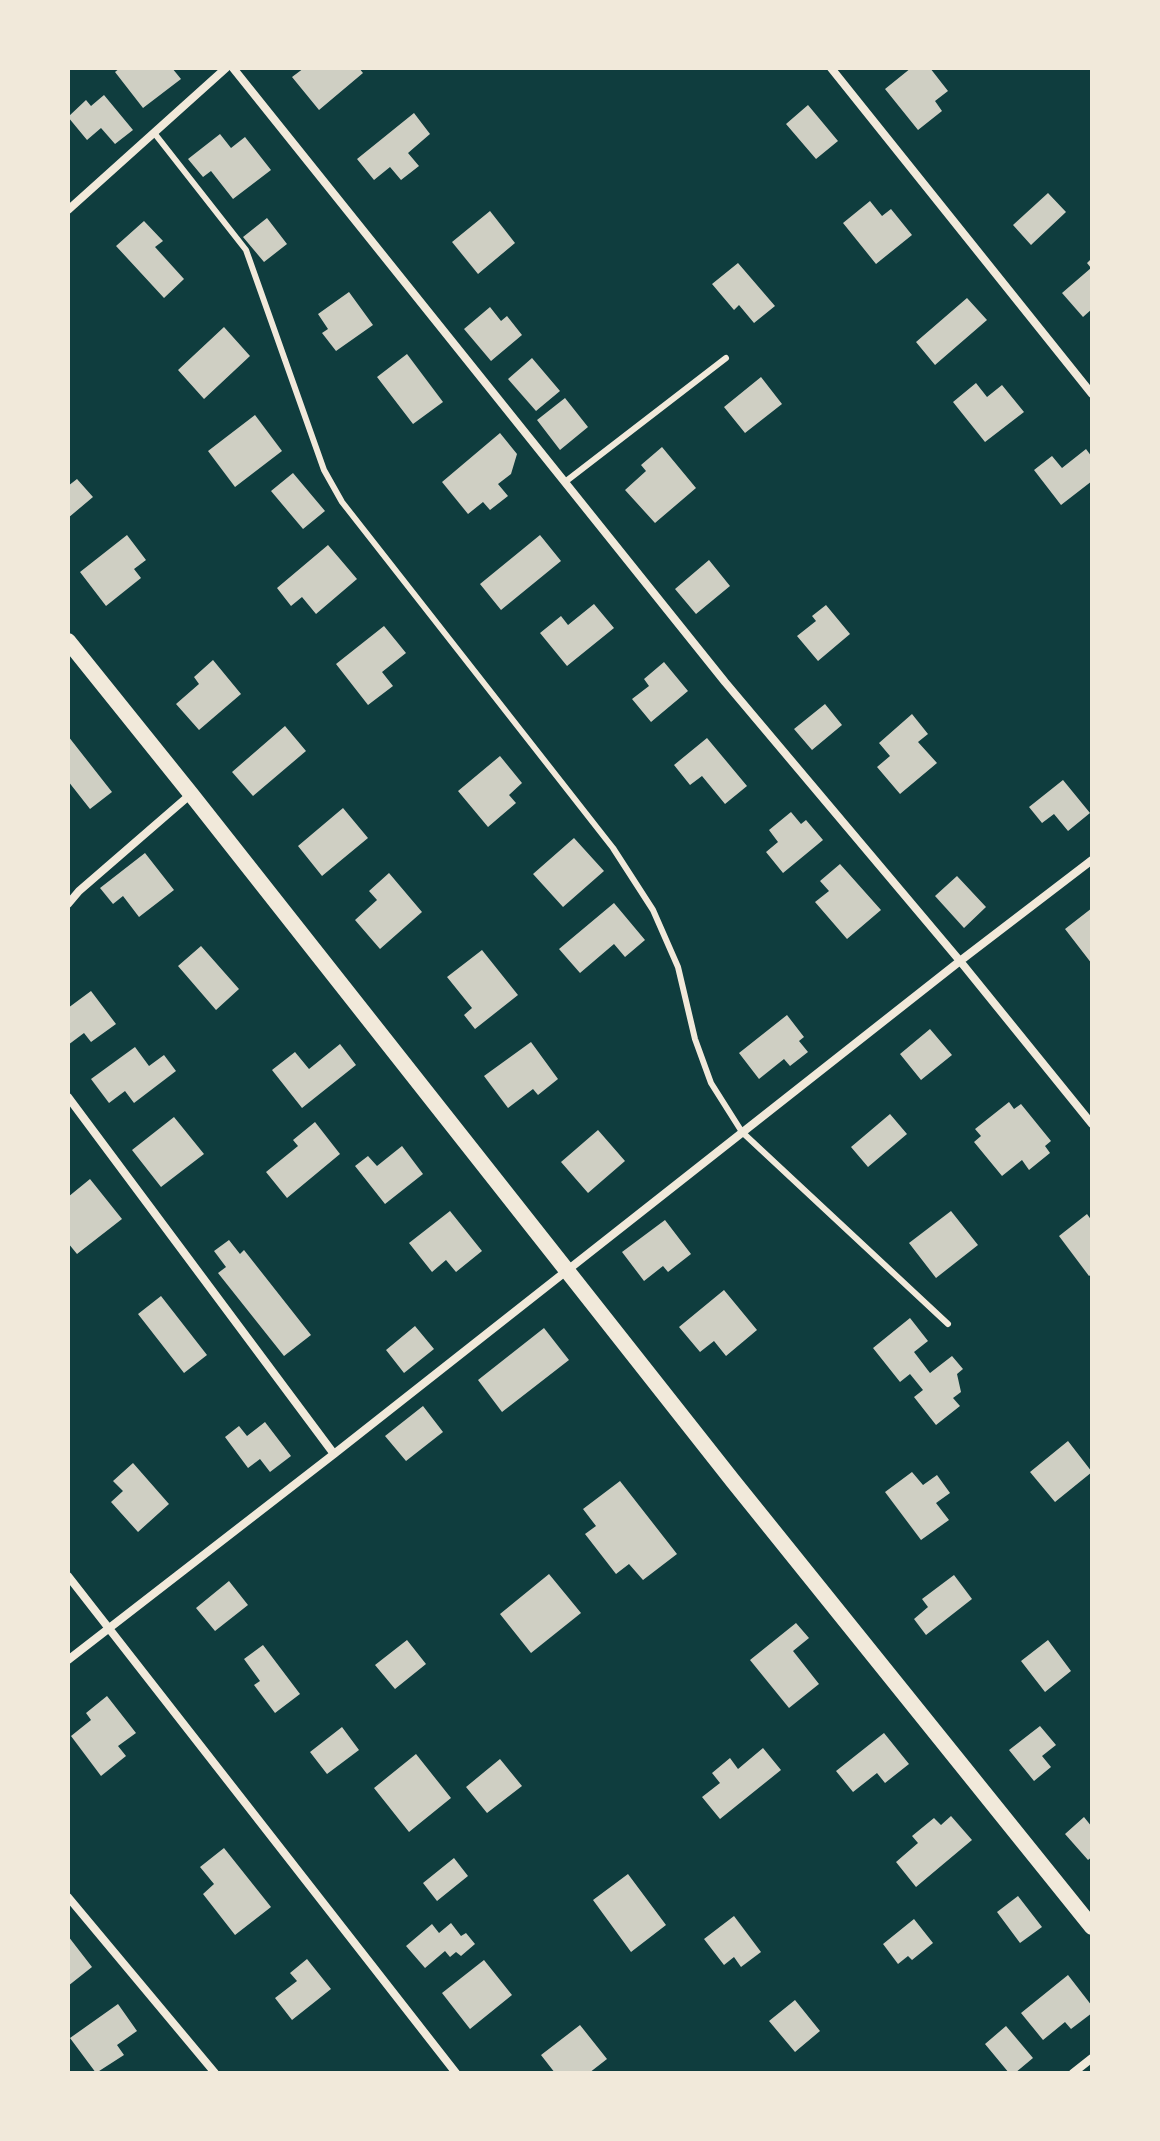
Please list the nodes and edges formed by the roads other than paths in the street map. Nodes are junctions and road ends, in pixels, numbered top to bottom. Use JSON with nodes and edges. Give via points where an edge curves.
{"nodes":[{"id":1,"x":226,"y":68,"type":"edge"},
{"id":2,"x":233,"y":68,"type":"edge"},
{"id":3,"x":831,"y":68,"type":"edge"},
{"id":4,"x":155,"y":134,"type":"junction"},
{"id":5,"x":68,"y":210,"type":"edge"},
{"id":6,"x":726,"y":358,"type":"dead end"},
{"id":7,"x":1092,"y":394,"type":"edge"},
{"id":8,"x":565,"y":482,"type":"junction"},
{"id":9,"x":68,"y":641,"type":"edge"},
{"id":10,"x":191,"y":794,"type":"junction"},
{"id":11,"x":1092,"y":860,"type":"edge"},
{"id":12,"x":68,"y":904,"type":"edge"},
{"id":13,"x":960,"y":961,"type":"junction"},
{"id":14,"x":68,"y":1097,"type":"edge"},
{"id":15,"x":1092,"y":1124,"type":"edge"},
{"id":16,"x":742,"y":1132,"type":"junction"},
{"id":17,"x":566,"y":1271,"type":"junction"},
{"id":18,"x":948,"y":1324,"type":"dead end"},
{"id":19,"x":334,"y":1454,"type":"junction"},
{"id":20,"x":68,"y":1576,"type":"edge"},
{"id":21,"x":108,"y":1629,"type":"junction"},
{"id":22,"x":68,"y":1660,"type":"edge"},
{"id":23,"x":68,"y":1897,"type":"edge"},
{"id":24,"x":1092,"y":1927,"type":"edge"},
{"id":25,"x":1092,"y":2058,"type":"edge"},
{"id":26,"x":215,"y":2073,"type":"edge"},
{"id":27,"x":456,"y":2073,"type":"edge"},
{"id":28,"x":1073,"y":2073,"type":"edge"}],
"edges":[{"from":1,"to":4,"type":"street"},
{"from":2,"to":8,"type":"street"},
{"from":3,"to":7,"type":"street"},
{"from":4,"to":5,"type":"street"},
{"from":4,"to":16,"type":"lane","via":[[246,250],[324,470],[342,502],[613,848],[653,910],[678,967],[711,1083]]},
{"from":6,"to":8,"type":"lane"},
{"from":8,"to":13,"type":"street"},
{"from":9,"to":10,"type":"main road"},
{"from":10,"to":12,"type":"street"},
{"from":10,"to":17,"type":"main road"},
{"from":11,"to":13,"type":"street"},
{"from":13,"to":15,"type":"street"},
{"from":13,"to":16,"type":"street"},
{"from":14,"to":19,"type":"street"},
{"from":16,"to":17,"type":"street"},
{"from":16,"to":18,"type":"lane"},
{"from":17,"to":19,"type":"street"},
{"from":17,"to":24,"type":"main road"},
{"from":19,"to":21,"type":"street"},
{"from":20,"to":21,"type":"street"},
{"from":21,"to":22,"type":"street"},
{"from":21,"to":27,"type":"street"},
{"from":23,"to":26,"type":"street"},
{"from":25,"to":28,"type":"street"}]}
